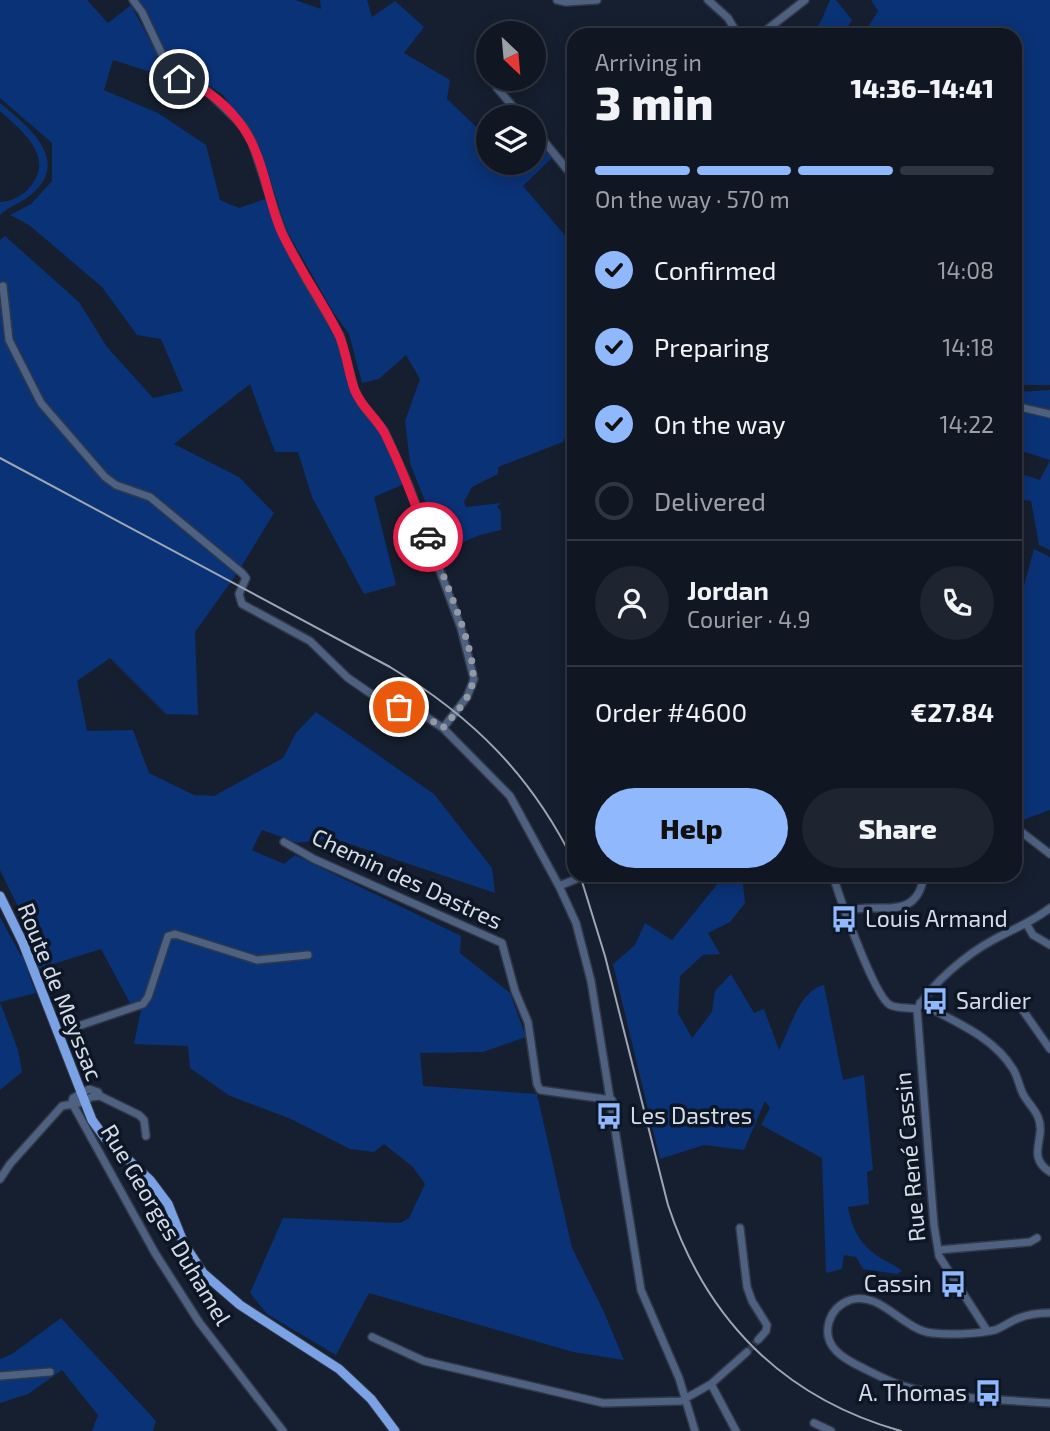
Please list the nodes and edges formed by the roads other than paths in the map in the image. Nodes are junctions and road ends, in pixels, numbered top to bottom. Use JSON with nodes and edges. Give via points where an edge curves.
{"nodes":[{"id":1,"x":133,"y":0,"type":"edge"},
{"id":2,"x":557,"y":0,"type":"edge"},
{"id":3,"x":597,"y":0,"type":"edge"},
{"id":4,"x":708,"y":0,"type":"edge"},
{"id":5,"x":805,"y":0,"type":"edge"},
{"id":6,"x":734,"y":28,"type":"edge"},
{"id":7,"x":769,"y":28,"type":"edge"},
{"id":8,"x":500,"y":91,"type":"edge"},
{"id":9,"x":512,"y":105,"type":"edge"},
{"id":10,"x":546,"y":144,"type":"edge"},
{"id":11,"x":567,"y":169,"type":"edge"},
{"id":12,"x":3,"y":286,"type":"dead end"},
{"id":13,"x":1022,"y":408,"type":"edge"},
{"id":14,"x":1050,"y":414,"type":"edge"},
{"id":15,"x":443,"y":728,"type":"junction"},
{"id":16,"x":1022,"y":832,"type":"edge"},
{"id":17,"x":284,"y":842,"type":"dead end"},
{"id":18,"x":1050,"y":854,"type":"edge"},
{"id":19,"x":569,"y":882,"type":"edge"},
{"id":20,"x":836,"y":882,"type":"edge"},
{"id":21,"x":922,"y":882,"type":"edge"},
{"id":22,"x":559,"y":886,"type":"junction"},
{"id":23,"x":0,"y":896,"type":"edge"},
{"id":24,"x":1050,"y":908,"type":"edge"},
{"id":25,"x":846,"y":911,"type":"junction"},
{"id":26,"x":1027,"y":925,"type":"junction"},
{"id":27,"x":1050,"y":945,"type":"edge"},
{"id":28,"x":307,"y":955,"type":"dead end"},
{"id":29,"x":1017,"y":1002,"type":"dead end"},
{"id":30,"x":919,"y":1006,"type":"junction"},
{"id":31,"x":58,"y":1033,"type":"junction"},
{"id":32,"x":1050,"y":1049,"type":"edge"},
{"id":33,"x":83,"y":1097,"type":"junction"},
{"id":34,"x":612,"y":1100,"type":"junction"},
{"id":35,"x":72,"y":1103,"type":"junction"},
{"id":36,"x":146,"y":1136,"type":"dead end"},
{"id":37,"x":1050,"y":1172,"type":"edge"},
{"id":38,"x":0,"y":1179,"type":"edge"},
{"id":39,"x":740,"y":1228,"type":"dead end"},
{"id":40,"x":1037,"y":1238,"type":"dead end"},
{"id":41,"x":938,"y":1250,"type":"junction"},
{"id":42,"x":1050,"y":1313,"type":"edge"},
{"id":43,"x":986,"y":1329,"type":"junction"},
{"id":44,"x":372,"y":1337,"type":"dead end"},
{"id":45,"x":758,"y":1340,"type":"tunnel mouth"},
{"id":46,"x":747,"y":1352,"type":"tunnel mouth"},
{"id":47,"x":50,"y":1372,"type":"dead end"},
{"id":48,"x":0,"y":1376,"type":"edge"},
{"id":49,"x":711,"y":1384,"type":"junction"},
{"id":50,"x":685,"y":1399,"type":"junction"},
{"id":51,"x":1050,"y":1403,"type":"edge"},
{"id":52,"x":814,"y":1423,"type":"dead end"},
{"id":53,"x":283,"y":1431,"type":"edge"},
{"id":54,"x":396,"y":1431,"type":"edge"},
{"id":55,"x":695,"y":1431,"type":"edge"},
{"id":56,"x":736,"y":1431,"type":"edge"},
{"id":57,"x":831,"y":1431,"type":"edge"}],
"edges":[{"from":1,"to":15,"type":"street","via":[[169,69],[179,79],[206,90],[243,126],[282,233],[340,336],[354,389],[384,431],[408,484],[461,628],[474,678],[467,697]]},
{"from":2,"to":3,"type":"street"},
{"from":4,"to":6,"type":"street"},
{"from":5,"to":7,"type":"street"},
{"from":8,"to":9,"type":"street"},
{"from":10,"to":11,"type":"street"},
{"from":12,"to":15,"type":"street","via":[[9,340],[41,403],[105,477],[150,497],[242,573],[246,578],[239,594],[242,604],[310,641],[375,697]]},
{"from":13,"to":14,"type":"street"},
{"from":15,"to":22,"type":"street","via":[[510,796]]},
{"from":16,"to":18,"type":"street"},
{"from":17,"to":34,"type":"street","name":"Chemin des Dastres","via":[[502,943],[528,1021],[540,1090]]},
{"from":19,"to":22,"type":"street"},
{"from":20,"to":25,"type":"street"},
{"from":21,"to":25,"type":"street","via":[[920,891],[905,905]]},
{"from":22,"to":34,"type":"street","via":[[576,923],[588,967]]},
{"from":23,"to":31,"type":"main road","name":"Route de Meyssac"},
{"from":24,"to":26,"type":"street"},
{"from":25,"to":30,"type":"street","via":[[870,974],[888,1004]]},
{"from":26,"to":27,"type":"street"},
{"from":26,"to":30,"type":"street","via":[[966,959]]},
{"from":28,"to":31,"type":"street","via":[[257,960],[175,934],[168,936],[143,1004]]},
{"from":29,"to":32,"type":"street"},
{"from":30,"to":37,"type":"street","via":[[990,1043],[1013,1069],[1038,1117],[1037,1153]]},
{"from":30,"to":41,"type":"street","name":"Rue René Cassin"},
{"from":31,"to":33,"type":"main road","name":"Route de Meyssac"},
{"from":33,"to":35,"type":"street","name":"Rue Georges Duhamel"},
{"from":33,"to":36,"type":"street","name":"Rue Georges Duhamel","via":[[100,1096],[139,1115]]},
{"from":33,"to":54,"type":"main road","name":"Route de Meyssac","via":[[105,1138],[168,1203],[184,1244],[203,1273],[240,1306],[339,1369]]},
{"from":34,"to":50,"type":"street","via":[[641,1290]]},
{"from":35,"to":38,"type":"street","via":[[62,1106]]},
{"from":35,"to":53,"type":"street","name":"Rue Georges Duhamel","via":[[155,1253]]},
{"from":39,"to":45,"type":"street","via":[[747,1287],[768,1325]]},
{"from":40,"to":41,"type":"street"},
{"from":41,"to":43,"type":"street","name":"Rue René Cassin"},
{"from":42,"to":43,"type":"street"},
{"from":43,"to":51,"type":"street","via":[[930,1333],[872,1301],[858,1299],[838,1306],[827,1330],[837,1353],[907,1387]]},
{"from":44,"to":50,"type":"street","via":[[424,1361],[603,1403]]},
{"from":46,"to":49,"type":"street"},
{"from":47,"to":48,"type":"street"},
{"from":49,"to":50,"type":"street"},
{"from":49,"to":56,"type":"street"},
{"from":50,"to":55,"type":"street"},
{"from":52,"to":57,"type":"street"}]}
